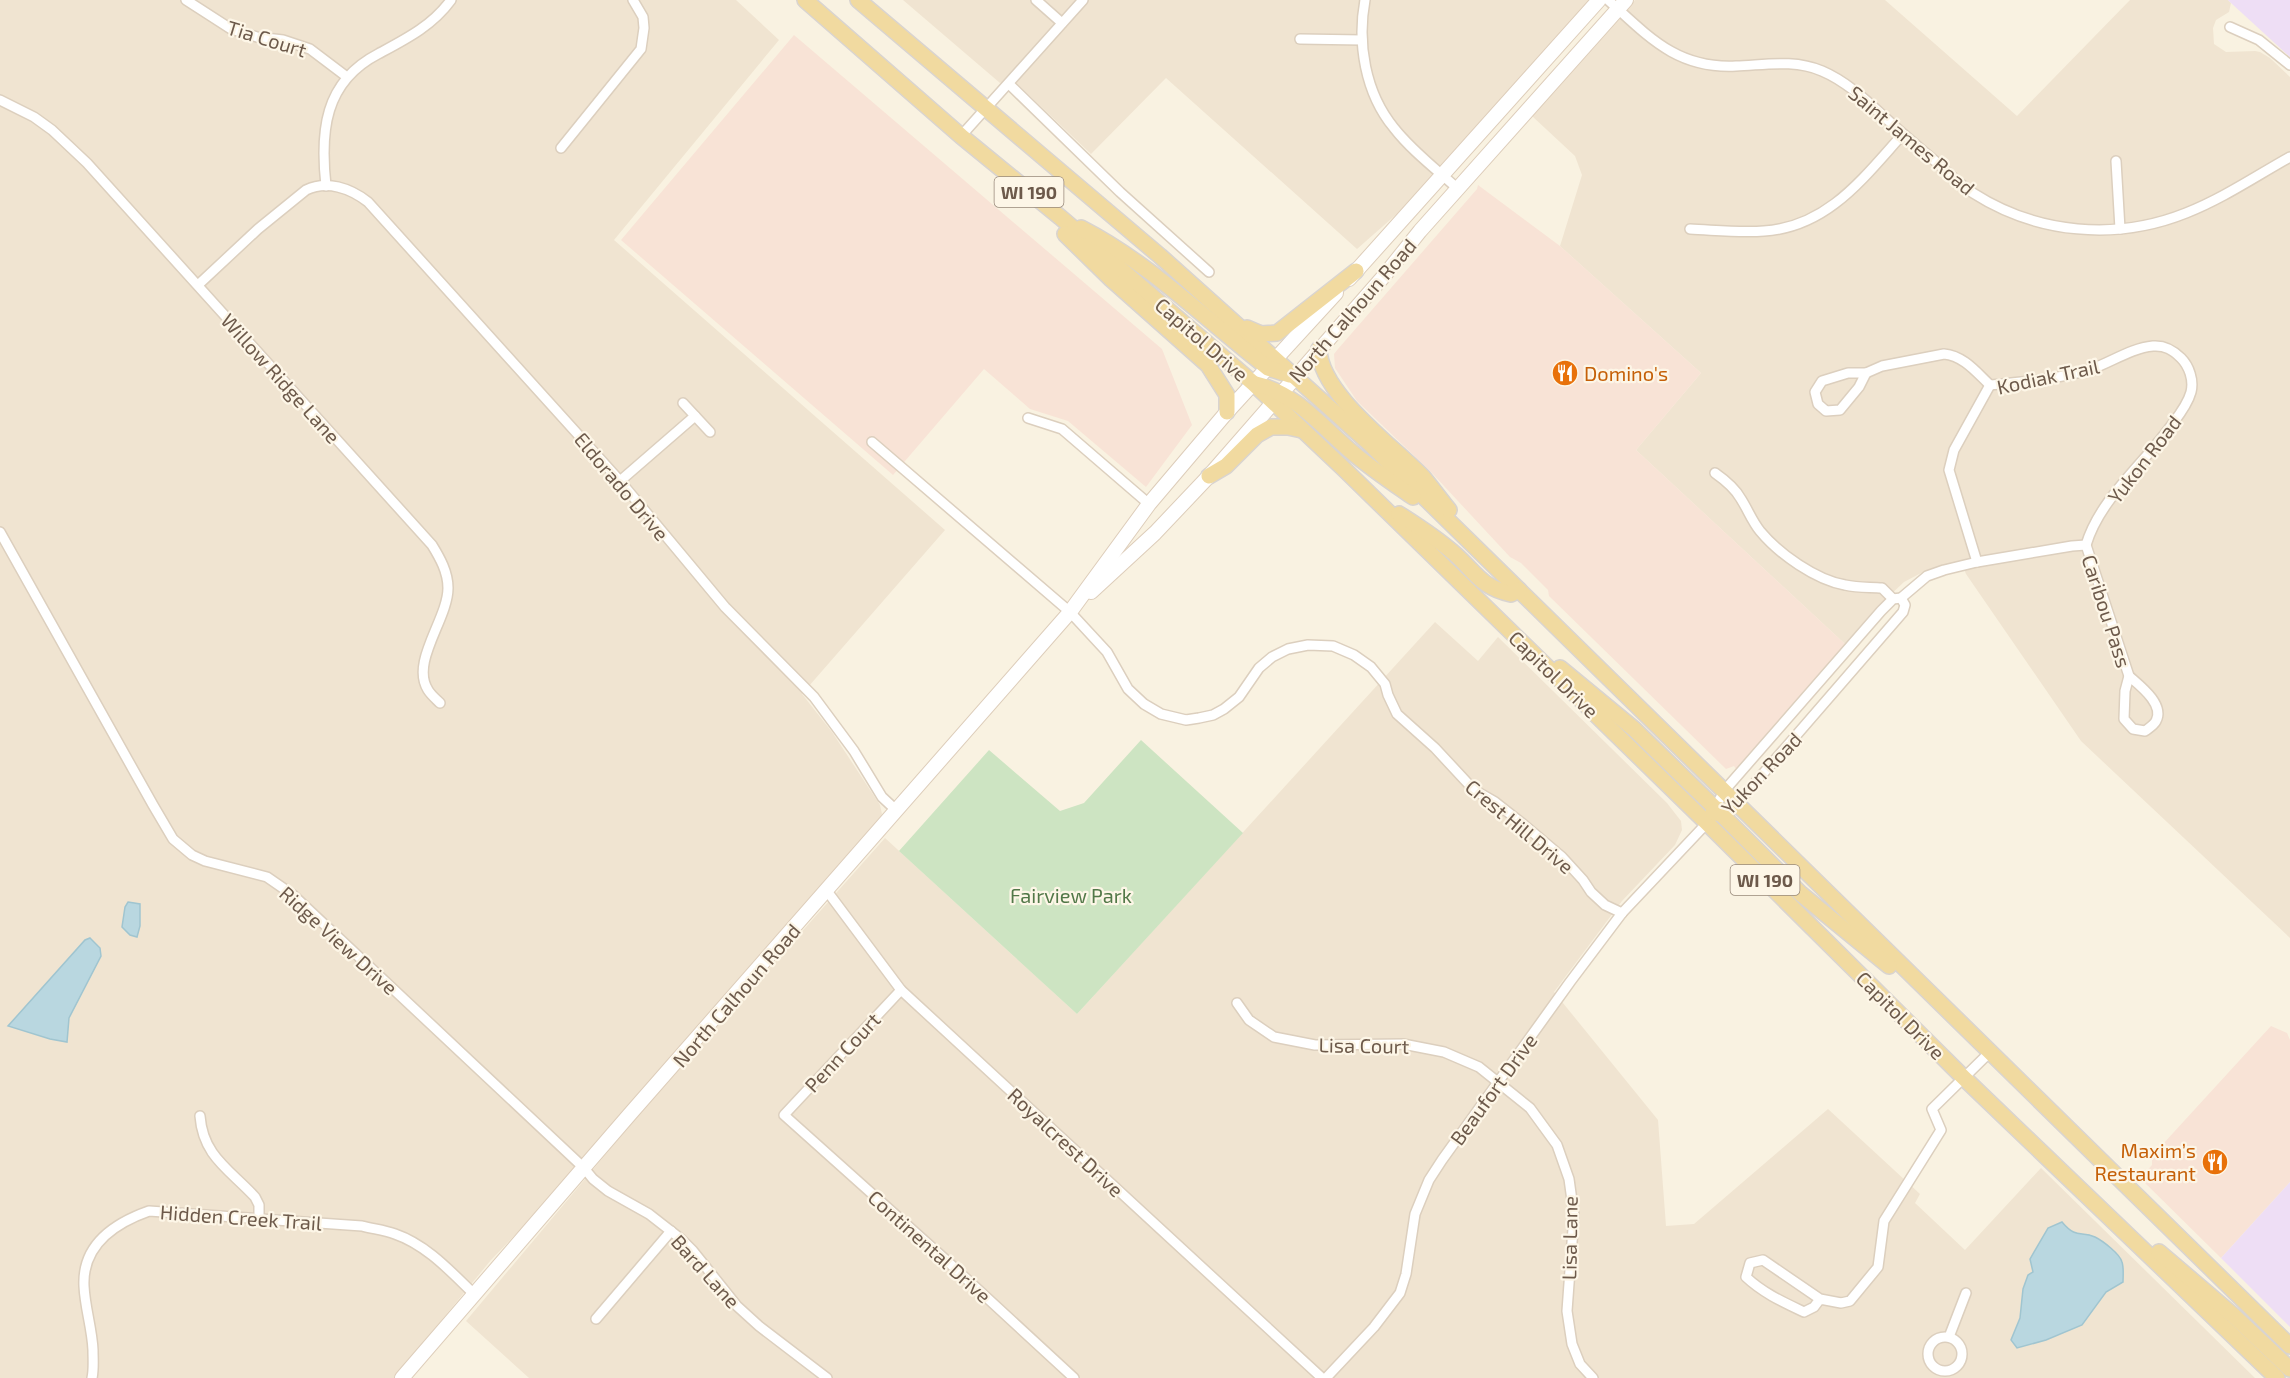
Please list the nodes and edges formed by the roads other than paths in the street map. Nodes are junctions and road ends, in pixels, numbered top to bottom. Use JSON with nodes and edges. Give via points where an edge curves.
{"nodes":[{"id":1,"x":186,"y":0,"type":"edge"},
{"id":2,"x":451,"y":0,"type":"edge"},
{"id":3,"x":633,"y":0,"type":"edge"},
{"id":4,"x":805,"y":0,"type":"edge"},
{"id":5,"x":858,"y":0,"type":"edge"},
{"id":6,"x":1036,"y":0,"type":"edge"},
{"id":7,"x":1083,"y":0,"type":"edge"},
{"id":8,"x":1365,"y":0,"type":"edge"},
{"id":9,"x":1599,"y":0,"type":"edge"},
{"id":10,"x":1617,"y":3,"type":"edge"},
{"id":11,"x":1062,"y":23,"type":"junction"},
{"id":12,"x":2229,"y":27,"type":"dead end"},
{"id":13,"x":1300,"y":39,"type":"dead end"},
{"id":14,"x":1362,"y":40,"type":"junction"},
{"id":15,"x":2290,"y":65,"type":"edge"},
{"id":16,"x":347,"y":77,"type":"junction"},
{"id":17,"x":1010,"y":84,"type":"junction"},
{"id":18,"x":0,"y":100,"type":"edge"},
{"id":19,"x":985,"y":108,"type":"junction"},
{"id":20,"x":1903,"y":134,"type":"junction"},
{"id":21,"x":961,"y":136,"type":"junction"},
{"id":22,"x":561,"y":148,"type":"dead end"},
{"id":23,"x":2290,"y":157,"type":"edge"},
{"id":24,"x":2116,"y":161,"type":"dead end"},
{"id":25,"x":1001,"y":171,"type":"junction"},
{"id":26,"x":1443,"y":175,"type":"junction"},
{"id":27,"x":326,"y":186,"type":"junction"},
{"id":28,"x":1458,"y":189,"type":"junction"},
{"id":29,"x":1060,"y":217,"type":"junction"},
{"id":30,"x":1690,"y":229,"type":"dead end"},
{"id":31,"x":2120,"y":229,"type":"junction"},
{"id":32,"x":1356,"y":271,"type":"junction"},
{"id":33,"x":1209,"y":272,"type":"dead end"},
{"id":34,"x":198,"y":285,"type":"junction"},
{"id":35,"x":1235,"y":322,"type":"junction"},
{"id":36,"x":1319,"y":349,"type":"junction"},
{"id":37,"x":2181,"y":357,"type":"joint"},
{"id":38,"x":1272,"y":363,"type":"junction"},
{"id":39,"x":1866,"y":373,"type":"junction"},
{"id":40,"x":1295,"y":377,"type":"junction"},
{"id":41,"x":1253,"y":383,"type":"junction"},
{"id":42,"x":1990,"y":385,"type":"junction"},
{"id":43,"x":1277,"y":398,"type":"junction"},
{"id":44,"x":683,"y":403,"type":"dead end"},
{"id":45,"x":1227,"y":412,"type":"junction"},
{"id":46,"x":695,"y":416,"type":"junction"},
{"id":47,"x":1028,"y":418,"type":"dead end"},
{"id":48,"x":1303,"y":430,"type":"junction"},
{"id":49,"x":710,"y":432,"type":"dead end"},
{"id":50,"x":872,"y":442,"type":"dead end"},
{"id":51,"x":1715,"y":473,"type":"dead end"},
{"id":52,"x":1209,"y":476,"type":"junction"},
{"id":53,"x":620,"y":481,"type":"junction"},
{"id":54,"x":1374,"y":498,"type":"junction"},
{"id":55,"x":1149,"y":504,"type":"junction"},
{"id":56,"x":1452,"y":524,"type":"junction"},
{"id":57,"x":0,"y":532,"type":"edge"},
{"id":58,"x":2086,"y":545,"type":"junction"},
{"id":59,"x":1480,"y":551,"type":"junction"},
{"id":60,"x":1977,"y":562,"type":"junction"},
{"id":61,"x":1519,"y":590,"type":"junction"},
{"id":62,"x":1897,"y":598,"type":"junction"},
{"id":63,"x":1070,"y":612,"type":"junction"},
{"id":64,"x":2129,"y":676,"type":"junction"},
{"id":65,"x":440,"y":704,"type":"dead end"},
{"id":66,"x":1724,"y":791,"type":"junction"},
{"id":67,"x":897,"y":811,"type":"junction"},
{"id":68,"x":1720,"y":812,"type":"junction"},
{"id":69,"x":827,"y":891,"type":"junction"},
{"id":70,"x":1622,"y":914,"type":"junction"},
{"id":71,"x":901,"y":990,"type":"junction"},
{"id":72,"x":1237,"y":1003,"type":"dead end"},
{"id":73,"x":1989,"y":1053,"type":"junction"},
{"id":74,"x":1964,"y":1078,"type":"junction"},
{"id":75,"x":1497,"y":1082,"type":"junction"},
{"id":76,"x":784,"y":1115,"type":"joint"},
{"id":77,"x":200,"y":1116,"type":"dead end"},
{"id":78,"x":584,"y":1168,"type":"junction"},
{"id":79,"x":2100,"y":1207,"type":"junction"},
{"id":80,"x":259,"y":1217,"type":"junction"},
{"id":81,"x":671,"y":1231,"type":"junction"},
{"id":82,"x":1966,"y":1293,"type":"dead end"},
{"id":83,"x":474,"y":1294,"type":"junction"},
{"id":84,"x":1820,"y":1299,"type":"junction"},
{"id":85,"x":596,"y":1319,"type":"dead end"},
{"id":86,"x":1948,"y":1337,"type":"junction"},
{"id":87,"x":2290,"y":1346,"type":"edge"},
{"id":88,"x":2290,"y":1370,"type":"edge"},
{"id":89,"x":1939,"y":1374,"type":"edge"},
{"id":90,"x":92,"y":1378,"type":"edge"},
{"id":91,"x":402,"y":1378,"type":"edge"},
{"id":92,"x":826,"y":1378,"type":"edge"},
{"id":93,"x":1074,"y":1378,"type":"edge"},
{"id":94,"x":1324,"y":1378,"type":"edge"},
{"id":95,"x":1593,"y":1378,"type":"edge"},
{"id":96,"x":2277,"y":1378,"type":"edge"}],
"edges":[{"from":1,"to":16,"type":"street","name":"Tia Court","via":[[231,29],[309,49]]},
{"from":2,"to":16,"type":"street","via":[[428,25]]},
{"from":3,"to":22,"type":"street","via":[[643,17],[641,49]]},
{"from":4,"to":21,"type":"main road","name":"Capitol Drive","number":"WI 190"},
{"from":5,"to":19,"type":"main road","name":"Capitol Drive","number":"WI 190"},
{"from":6,"to":11,"type":"street"},
{"from":7,"to":11,"type":"street"},
{"from":8,"to":14,"type":"street"},
{"from":9,"to":26,"type":"street","name":"North Calhoun Road"},
{"from":10,"to":20,"type":"street","name":"Saint James Road","via":[[1651,38],[1696,64],[1791,64],[1820,70],[1847,85]]},
{"from":10,"to":28,"type":"street","name":"North Calhoun Road"},
{"from":11,"to":17,"type":"street"},
{"from":12,"to":15,"type":"street","via":[[2259,40]]},
{"from":13,"to":14,"type":"street"},
{"from":14,"to":26,"type":"street","via":[[1374,97],[1393,128]]},
{"from":16,"to":27,"type":"street","via":[[325,125]]},
{"from":17,"to":19,"type":"street"},
{"from":17,"to":33,"type":"street"},
{"from":18,"to":34,"type":"street","name":"Willow Ridge Lane","via":[[34,117],[67,143]]},
{"from":19,"to":21,"type":"street"},
{"from":19,"to":35,"type":"main road","name":"Capitol Drive","number":"WI 190"},
{"from":20,"to":30,"type":"street","via":[[1841,201],[1807,221],[1764,231]]},
{"from":20,"to":31,"type":"street","name":"Saint James Road","via":[[1960,183],[2002,209],[2053,225]]},
{"from":21,"to":25,"type":"main road","name":"Capitol Drive","number":"WI 190"},
{"from":23,"to":31,"type":"street","name":"Saint James Road","via":[[2188,213]]},
{"from":24,"to":31,"type":"street"},
{"from":25,"to":29,"type":"main road","name":"Capitol Drive","number":"WI 190"},
{"from":25,"to":45,"type":"main road","via":[[1208,365],[1227,395]]},
{"from":26,"to":28,"type":"street"},
{"from":26,"to":32,"type":"street","name":"North Calhoun Road"},
{"from":27,"to":34,"type":"street","via":[[315,186],[289,202]]},
{"from":27,"to":53,"type":"street","name":"Eldorado Drive","via":[[357,194],[377,211]]},
{"from":28,"to":36,"type":"street","name":"North Calhoun Road"},
{"from":29,"to":38,"type":"main road","via":[[1112,243]]},
{"from":29,"to":41,"type":"main road","name":"Capitol Drive","number":"WI 190"},
{"from":32,"to":35,"type":"main road","via":[[1277,333],[1261,334]]},
{"from":32,"to":38,"type":"street","name":"North Calhoun Road"},
{"from":34,"to":65,"type":"street","name":"Willow Ridge Lane","via":[[420,530],[443,563],[448,588],[446,605],[423,662],[426,688]]},
{"from":35,"to":38,"type":"main road","name":"Capitol Drive","number":"WI 190"},
{"from":36,"to":40,"type":"street","name":"North Calhoun Road"},
{"from":36,"to":59,"type":"main road","via":[[1325,371],[1342,398],[1423,478]]},
{"from":37,"to":42,"type":"street","name":"Kodiak Trail","via":[[2165,346],[2145,347],[2067,376]]},
{"from":37,"to":58,"type":"street","name":"Yukon Road","via":[[2191,381],[2187,402],[2112,498]]},
{"from":38,"to":40,"type":"main road"},
{"from":38,"to":41,"type":"street","name":"North Calhoun Road"},
{"from":39,"to":39,"type":"street","via":[[1822,381],[1815,392],[1818,404],[1826,411],[1840,410]]},
{"from":39,"to":42,"type":"street","via":[[1882,366],[1944,354],[1967,363]]},
{"from":40,"to":43,"type":"street","name":"North Calhoun Road"},
{"from":40,"to":56,"type":"main road","name":"Capitol Drive","number":"WI 190"},
{"from":41,"to":43,"type":"main road"},
{"from":41,"to":45,"type":"street","name":"North Calhoun Road"},
{"from":42,"to":60,"type":"street","name":"Kodiak Trail","via":[[1953,450],[1949,470]]},
{"from":43,"to":48,"type":"main road","name":"Capitol Drive"},
{"from":43,"to":52,"type":"street","name":"North Calhoun Road"},
{"from":43,"to":56,"type":"main road","via":[[1319,422],[1353,453]]},
{"from":44,"to":46,"type":"street"},
{"from":45,"to":55,"type":"street","name":"North Calhoun Road"},
{"from":46,"to":49,"type":"street"},
{"from":46,"to":53,"type":"street"},
{"from":47,"to":55,"type":"street","via":[[1062,429]]},
{"from":48,"to":52,"type":"main road","via":[[1271,427]]},
{"from":48,"to":54,"type":"main road","name":"Capitol Drive"},
{"from":50,"to":63,"type":"street","name":"Crest Hill Drive"},
{"from":51,"to":62,"type":"street","via":[[1741,498],[1762,532],[1797,563],[1828,581],[1882,588]]},
{"from":52,"to":63,"type":"street","name":"North Calhoun Road"},
{"from":53,"to":67,"type":"street","name":"Eldorado Drive","via":[[718,599],[814,698],[882,797]]},
{"from":54,"to":61,"type":"main road","via":[[1428,532],[1494,590],[1511,594]]},
{"from":54,"to":68,"type":"main road","name":"Capitol Drive","via":[[1509,631],[1634,729]]},
{"from":55,"to":63,"type":"street","name":"North Calhoun Road"},
{"from":56,"to":59,"type":"main road","name":"Capitol Drive","number":"WI 190"},
{"from":57,"to":78,"type":"street","name":"Ridge View Drive","via":[[173,839],[192,855],[267,877],[293,895]]},
{"from":58,"to":60,"type":"street","name":"Yukon Road"},
{"from":58,"to":64,"type":"street","name":"Caribou Pass"},
{"from":59,"to":61,"type":"main road","name":"Capitol Drive","number":"WI 190"},
{"from":60,"to":62,"type":"street","name":"Yukon Road","via":[[1927,576]]},
{"from":61,"to":66,"type":"main road","name":"Capitol Drive","number":"WI 190"},
{"from":62,"to":66,"type":"street","name":"Yukon Road"},
{"from":62,"to":68,"type":"street","name":"Yukon Road","via":[[1905,605],[1903,612]]},
{"from":63,"to":67,"type":"street","name":"North Calhoun Road"},
{"from":63,"to":70,"type":"street","name":"Crest Hill Drive","via":[[1107,652],[1128,689],[1144,704],[1161,714],[1186,720],[1224,709],[1239,697],[1259,668],[1288,649],[1333,646],[1354,655],[1385,684],[1397,714],[1474,790],[1523,824],[1562,857],[1605,905]]},
{"from":64,"to":64,"type":"street","name":"Caribou Pass","via":[[2124,691],[2124,719],[2133,729],[2145,731],[2156,722],[2156,704]]},
{"from":66,"to":68,"type":"main road","name":"Capitol Drive","number":"WI 190"},
{"from":67,"to":69,"type":"street","name":"North Calhoun Road"},
{"from":68,"to":70,"type":"street","name":"Beaufort Drive"},
{"from":68,"to":73,"type":"main road","name":"Capitol Drive","via":[[1801,894],[1946,1011]]},
{"from":68,"to":74,"type":"main road","name":"Capitol Drive","number":"WI 190"},
{"from":69,"to":71,"type":"street","name":"Royalcrest Drive"},
{"from":69,"to":78,"type":"street","name":"North Calhoun Road"},
{"from":70,"to":75,"type":"street","name":"Beaufort Drive"},
{"from":71,"to":76,"type":"street","name":"Penn Court"},
{"from":71,"to":94,"type":"street","name":"Royalcrest Drive"},
{"from":72,"to":75,"type":"street","name":"Lisa Court","via":[[1249,1020],[1274,1037],[1315,1045],[1425,1047],[1479,1067]]},
{"from":73,"to":74,"type":"street"},
{"from":73,"to":87,"type":"main road","name":"Capitol Drive"},
{"from":74,"to":79,"type":"main road","name":"Capitol Drive","number":"WI 190"},
{"from":74,"to":84,"type":"street","via":[[1932,1109],[1941,1130],[1884,1221],[1878,1267],[1850,1301]]},
{"from":75,"to":94,"type":"street","name":"Beaufort Drive","via":[[1421,1196],[1400,1293],[1374,1327]]},
{"from":75,"to":95,"type":"street","name":"Lisa Lane","via":[[1530,1108],[1557,1145],[1569,1179],[1573,1230],[1566,1311],[1580,1364]]},
{"from":76,"to":93,"type":"street","name":"Continental Drive"},
{"from":77,"to":80,"type":"street","via":[[207,1147],[255,1197]]},
{"from":78,"to":81,"type":"street","name":"Bard Lane","via":[[608,1191]]},
{"from":78,"to":83,"type":"street","name":"North Calhoun Road"},
{"from":79,"to":88,"type":"main road","via":[[2188,1276]]},
{"from":79,"to":96,"type":"main road","name":"Capitol Drive","number":"WI 190"},
{"from":80,"to":83,"type":"street","name":"Hidden Creek Trail","via":[[362,1226],[395,1234],[433,1256]]},
{"from":80,"to":90,"type":"street","name":"Hidden Creek Trail","via":[[149,1211],[111,1228],[91,1256],[84,1284],[93,1338]]},
{"from":81,"to":85,"type":"street"},
{"from":81,"to":92,"type":"street","name":"Bard Lane","via":[[693,1251],[737,1306]]},
{"from":82,"to":86,"type":"street"},
{"from":83,"to":91,"type":"street","name":"North Calhoun Road"},
{"from":84,"to":84,"type":"street","via":[[1763,1260],[1750,1263],[1746,1277],[1784,1303],[1804,1312]]},
{"from":86,"to":89,"type":"street","via":[[1933,1342],[1928,1352]]},
{"from":86,"to":89,"type":"street","via":[[1958,1342],[1962,1358],[1951,1370]]}]}
